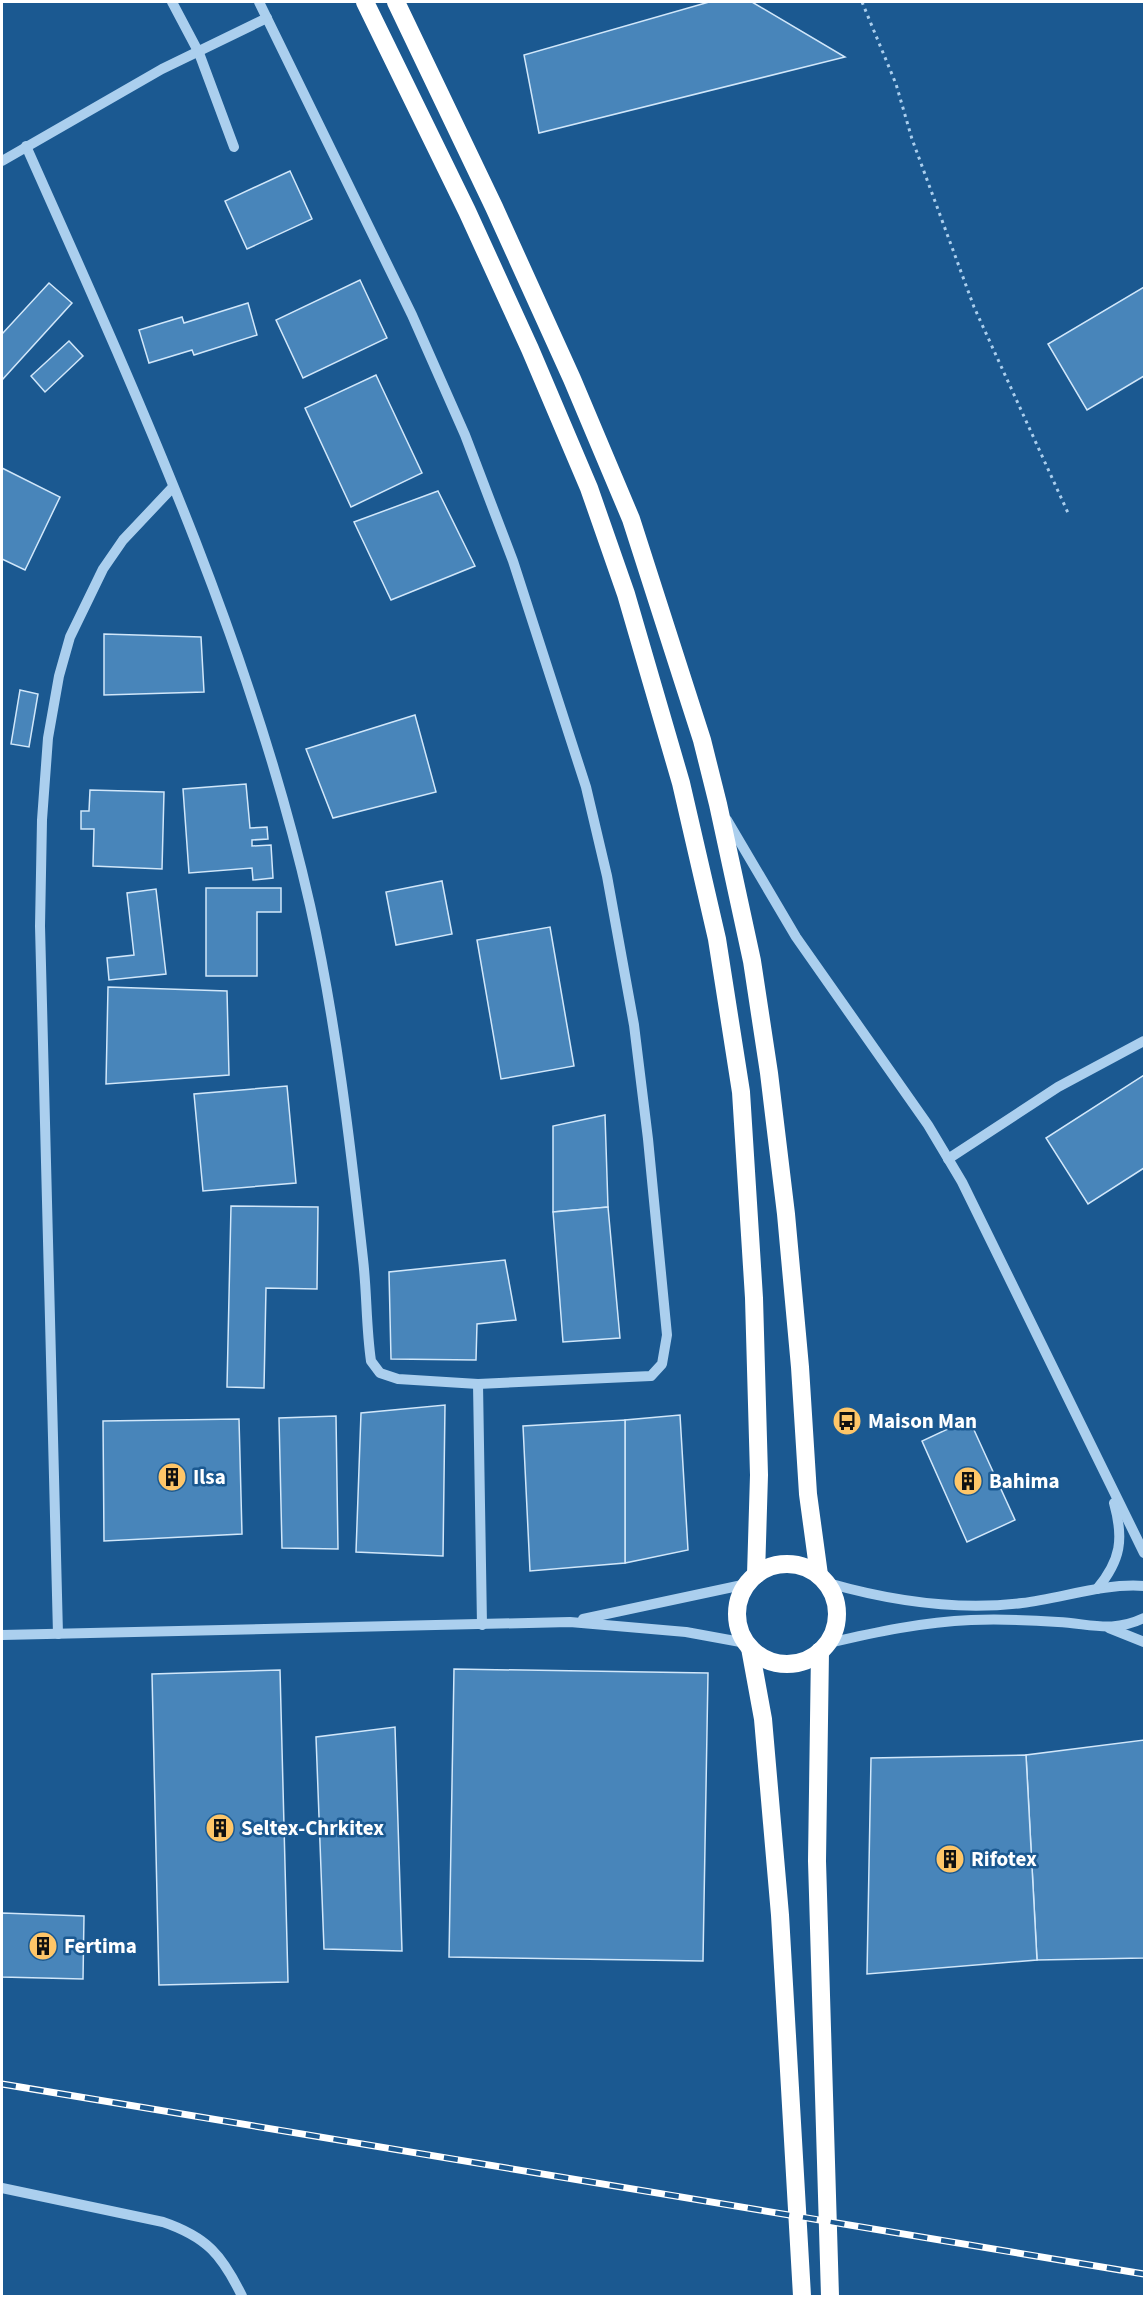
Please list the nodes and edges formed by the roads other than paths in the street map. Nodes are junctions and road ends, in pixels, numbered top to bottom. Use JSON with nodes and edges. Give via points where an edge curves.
{"nodes":[{"id":1,"x":171,"y":2,"type":"edge"},
{"id":2,"x":259,"y":2,"type":"edge"},
{"id":3,"x":365,"y":2,"type":"edge"},
{"id":4,"x":396,"y":2,"type":"edge"},
{"id":5,"x":267,"y":18,"type":"junction"},
{"id":6,"x":199,"y":53,"type":"junction"},
{"id":7,"x":26,"y":146,"type":"junction"},
{"id":8,"x":234,"y":147,"type":"dead end"},
{"id":9,"x":2,"y":161,"type":"edge"},
{"id":10,"x":173,"y":487,"type":"junction"},
{"id":11,"x":718,"y":804,"type":"junction"},
{"id":12,"x":1144,"y":1041,"type":"edge"},
{"id":13,"x":948,"y":1159,"type":"junction"},
{"id":14,"x":478,"y":1384,"type":"junction"},
{"id":15,"x":1108,"y":1483,"type":"junction"},
{"id":16,"x":1144,"y":1553,"type":"edge"},
{"id":17,"x":823,"y":1579,"type":"junction"},
{"id":18,"x":751,"y":1580,"type":"junction"},
{"id":19,"x":1144,"y":1586,"type":"edge"},
{"id":20,"x":1097,"y":1589,"type":"junction"},
{"id":21,"x":1144,"y":1618,"type":"edge"},
{"id":22,"x":570,"y":1622,"type":"junction"},
{"id":23,"x":482,"y":1625,"type":"junction"},
{"id":24,"x":1109,"y":1628,"type":"junction"},
{"id":25,"x":58,"y":1634,"type":"junction"},
{"id":26,"x":2,"y":1635,"type":"edge"},
{"id":27,"x":1144,"y":1642,"type":"edge"},
{"id":28,"x":748,"y":1645,"type":"junction"},
{"id":29,"x":824,"y":1647,"type":"junction"},
{"id":30,"x":2,"y":2188,"type":"edge"},
{"id":31,"x":242,"y":2296,"type":"edge"},
{"id":32,"x":802,"y":2296,"type":"edge"},
{"id":33,"x":831,"y":2296,"type":"edge"}],
"edges":[{"from":1,"to":6,"type":"street"},
{"from":2,"to":5,"type":"street"},
{"from":3,"to":18,"type":"highway","via":[[472,222],[589,488],[630,604],[681,783],[717,939],[741,1092],[754,1298],[759,1475]]},
{"from":4,"to":11,"type":"highway","via":[[519,261],[631,519]]},
{"from":5,"to":6,"type":"street"},
{"from":5,"to":14,"type":"street","via":[[412,315],[465,435],[513,561],[586,787],[634,1025],[666,1316],[662,1364],[651,1376],[643,1378]]},
{"from":6,"to":7,"type":"street","via":[[162,69]]},
{"from":6,"to":8,"type":"street"},
{"from":7,"to":9,"type":"street"},
{"from":7,"to":10,"type":"street"},
{"from":10,"to":14,"type":"street","via":[[221,607],[276,777],[309,903],[354,1176],[370,1361],[380,1373],[398,1379]]},
{"from":10,"to":25,"type":"street","via":[[123,540],[87,600],[67,647],[48,738],[40,927]]},
{"from":11,"to":13,"type":"street","via":[[796,937]]},
{"from":11,"to":17,"type":"highway","via":[[752,961],[773,1108],[798,1344],[808,1494]]},
{"from":12,"to":13,"type":"street","via":[[1058,1087]]},
{"from":13,"to":15,"type":"street","via":[[963,1182]]},
{"from":14,"to":23,"type":"street"},
{"from":15,"to":16,"type":"street"},
{"from":15,"to":20,"type":"street","via":[[1120,1540],[1110,1573]]},
{"from":17,"to":18,"type":"highway","via":[[808,1568],[781,1564],[767,1568]]},
{"from":17,"to":20,"type":"street","via":[[903,1601],[972,1606],[1020,1604]]},
{"from":17,"to":29,"type":"highway","via":[[835,1597],[838,1612],[836,1628]]},
{"from":18,"to":22,"type":"street"},
{"from":18,"to":28,"type":"highway","via":[[740,1596],[737,1610]]},
{"from":19,"to":20,"type":"street"},
{"from":21,"to":24,"type":"street"},
{"from":22,"to":23,"type":"street"},
{"from":22,"to":28,"type":"street","via":[[686,1632]]},
{"from":23,"to":25,"type":"street"},
{"from":24,"to":27,"type":"street"},
{"from":24,"to":29,"type":"street","via":[[1062,1622],[968,1620],[921,1624]]},
{"from":25,"to":26,"type":"street"},
{"from":28,"to":29,"type":"highway","via":[[760,1657],[785,1665],[805,1661]]},
{"from":28,"to":32,"type":"highway","via":[[763,1719],[769,1779],[791,2074]]},
{"from":29,"to":33,"type":"highway","via":[[817,1861]]},
{"from":30,"to":31,"type":"street","via":[[181,2228],[201,2239],[221,2259]]}]}
